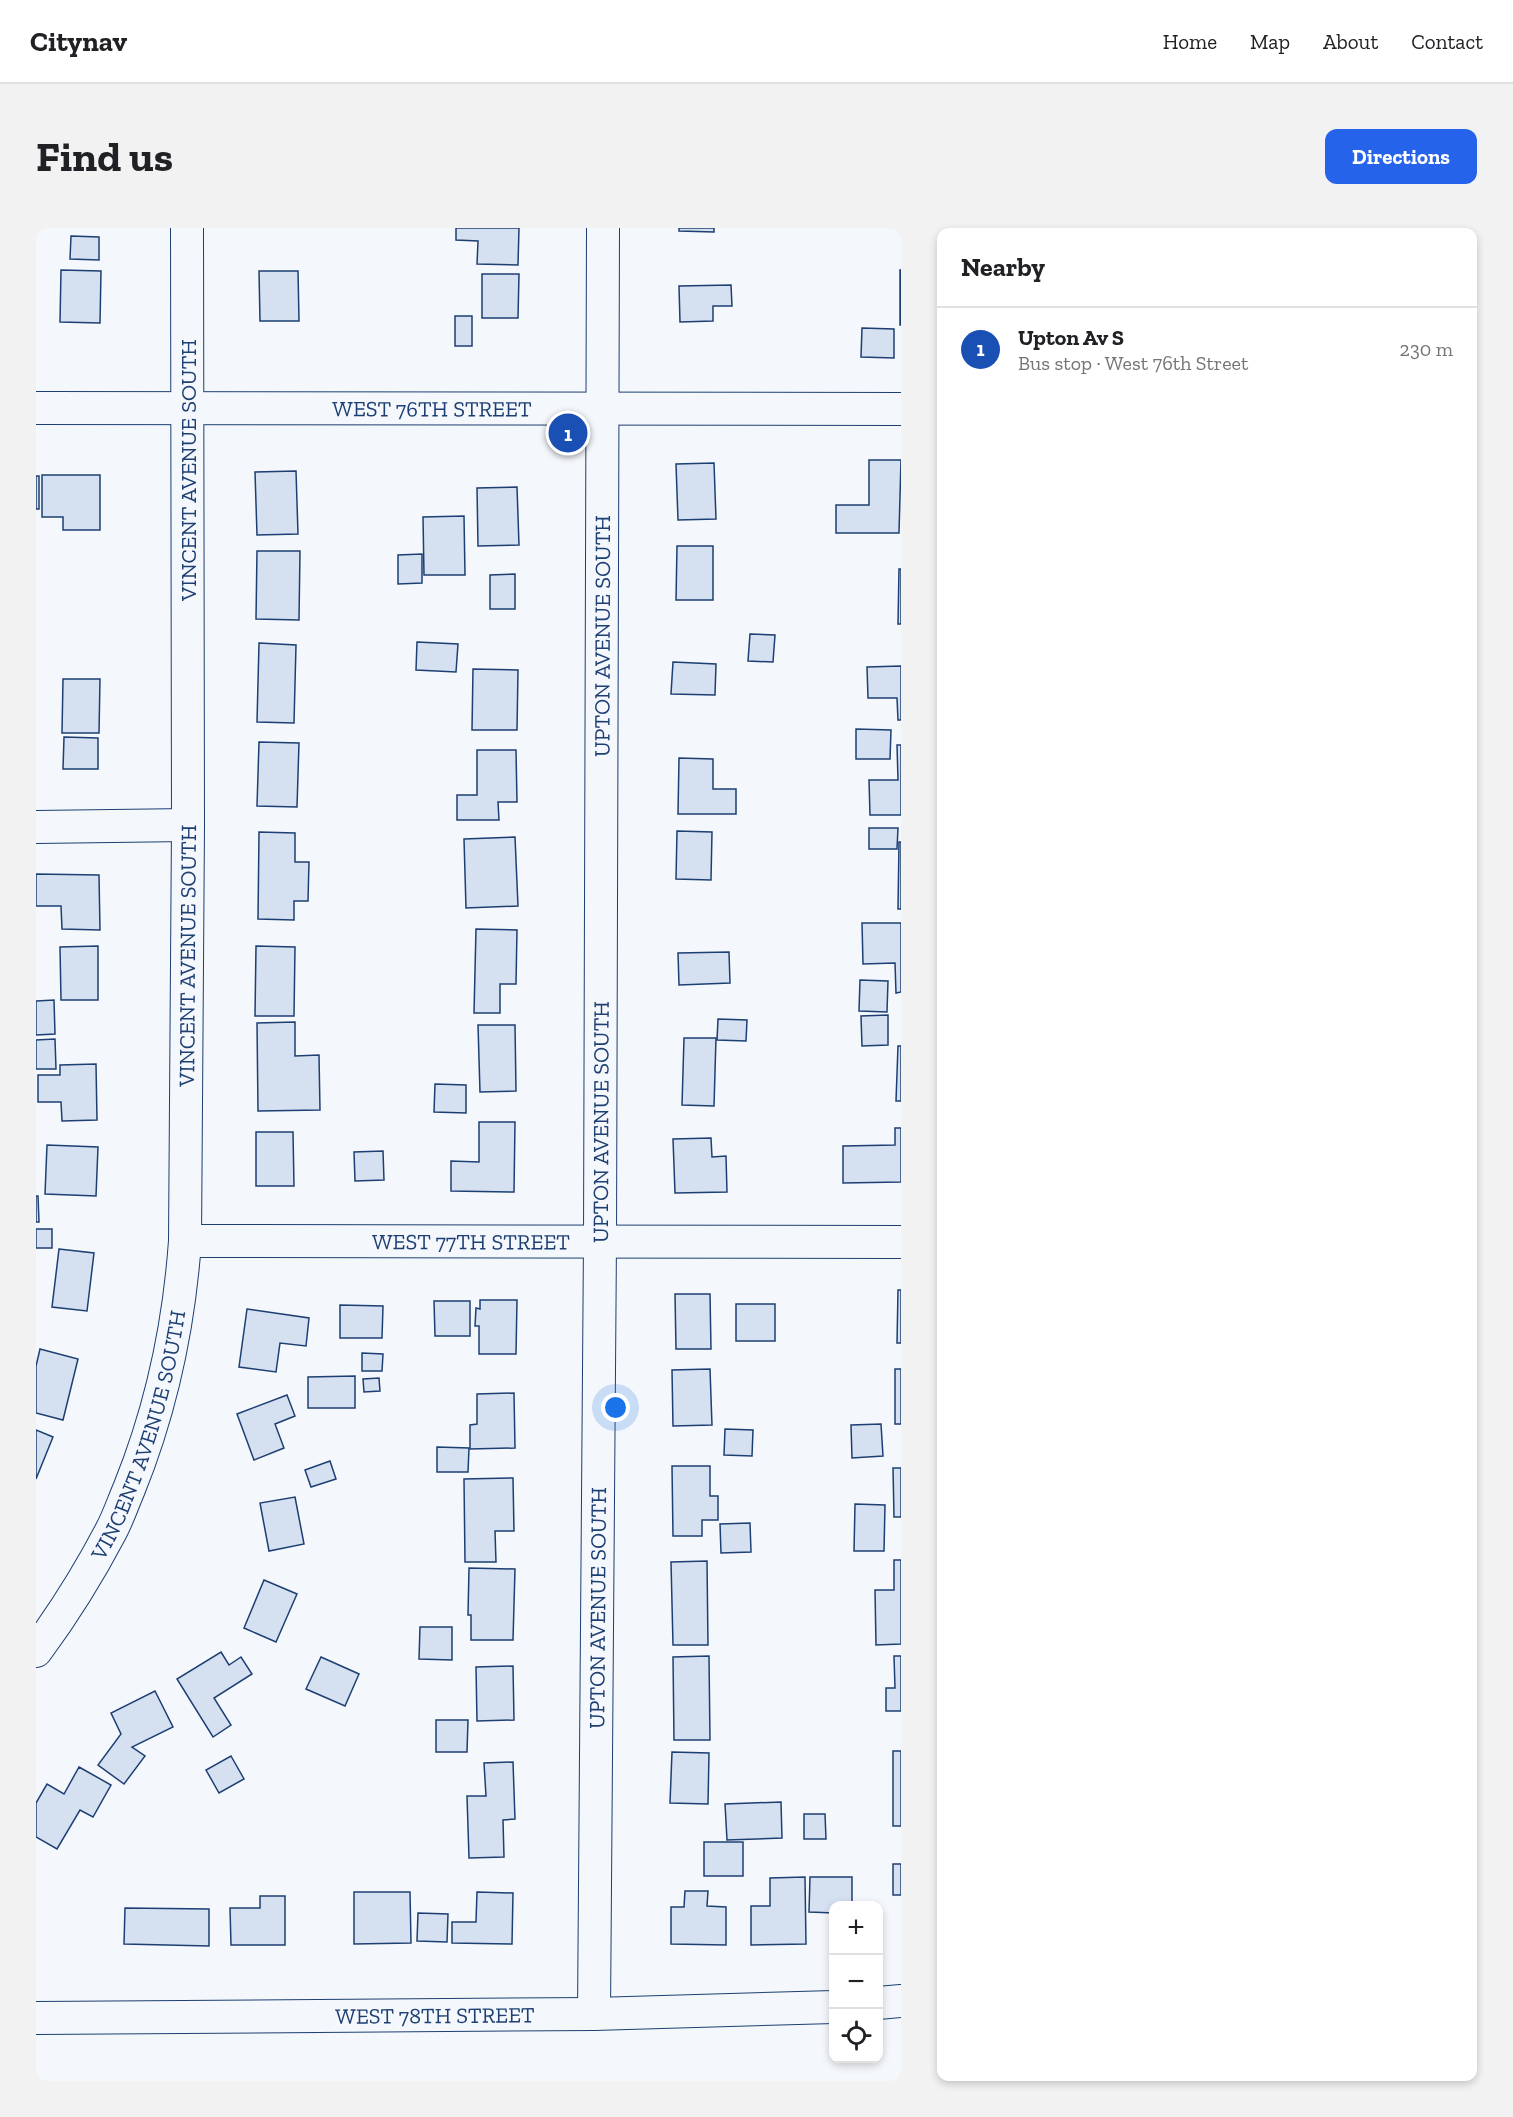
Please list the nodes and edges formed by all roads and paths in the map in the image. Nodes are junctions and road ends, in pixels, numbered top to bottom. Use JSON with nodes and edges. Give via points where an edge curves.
{"nodes":[{"id":1,"x":187,"y":228,"type":"edge"},
{"id":2,"x":603,"y":228,"type":"edge"},
{"id":3,"x":36,"y":408,"type":"edge"},
{"id":4,"x":187,"y":408,"type":"junction"},
{"id":5,"x":603,"y":408,"type":"junction"},
{"id":6,"x":901,"y":408,"type":"edge"},
{"id":7,"x":188,"y":825,"type":"junction"},
{"id":8,"x":36,"y":827,"type":"edge"},
{"id":9,"x":185,"y":1241,"type":"junction"},
{"id":10,"x":600,"y":1241,"type":"junction"},
{"id":11,"x":901,"y":1242,"type":"edge"},
{"id":12,"x":36,"y":1651,"type":"edge"},
{"id":13,"x":901,"y":2001,"type":"edge"},
{"id":14,"x":883,"y":2003,"type":"edge"},
{"id":15,"x":829,"y":2007,"type":"edge"},
{"id":16,"x":594,"y":2014,"type":"junction"},
{"id":17,"x":36,"y":2019,"type":"edge"}],
"edges":[{"from":1,"to":4,"type":"street","name":"VINCENT AVENUE SOUTH"},
{"from":2,"to":5,"type":"street","name":"UPTON AVENUE SOUTH"},
{"from":3,"to":4,"type":"street","name":"WEST 76TH STREET"},
{"from":4,"to":5,"type":"street","name":"WEST 76TH STREET"},
{"from":4,"to":7,"type":"street","name":"VINCENT AVENUE SOUTH"},
{"from":5,"to":6,"type":"street","name":"WEST 76TH STREET"},
{"from":5,"to":10,"type":"street","name":"UPTON AVENUE SOUTH"},
{"from":7,"to":8,"type":"street"},
{"from":7,"to":9,"type":"street","name":"VINCENT AVENUE SOUTH"},
{"from":9,"to":10,"type":"street","name":"WEST 77TH STREET"},
{"from":9,"to":12,"type":"street","name":"VINCENT AVENUE SOUTH","via":[[167,1366],[145,1449],[112,1529],[69,1605]]},
{"from":10,"to":11,"type":"street","name":"WEST 77TH STREET"},
{"from":10,"to":16,"type":"street","name":"UPTON AVENUE SOUTH"},
{"from":13,"to":14,"type":"street"},
{"from":15,"to":16,"type":"street","name":"WEST 78TH STREET"},
{"from":16,"to":17,"type":"street","name":"WEST 78TH STREET"}]}
